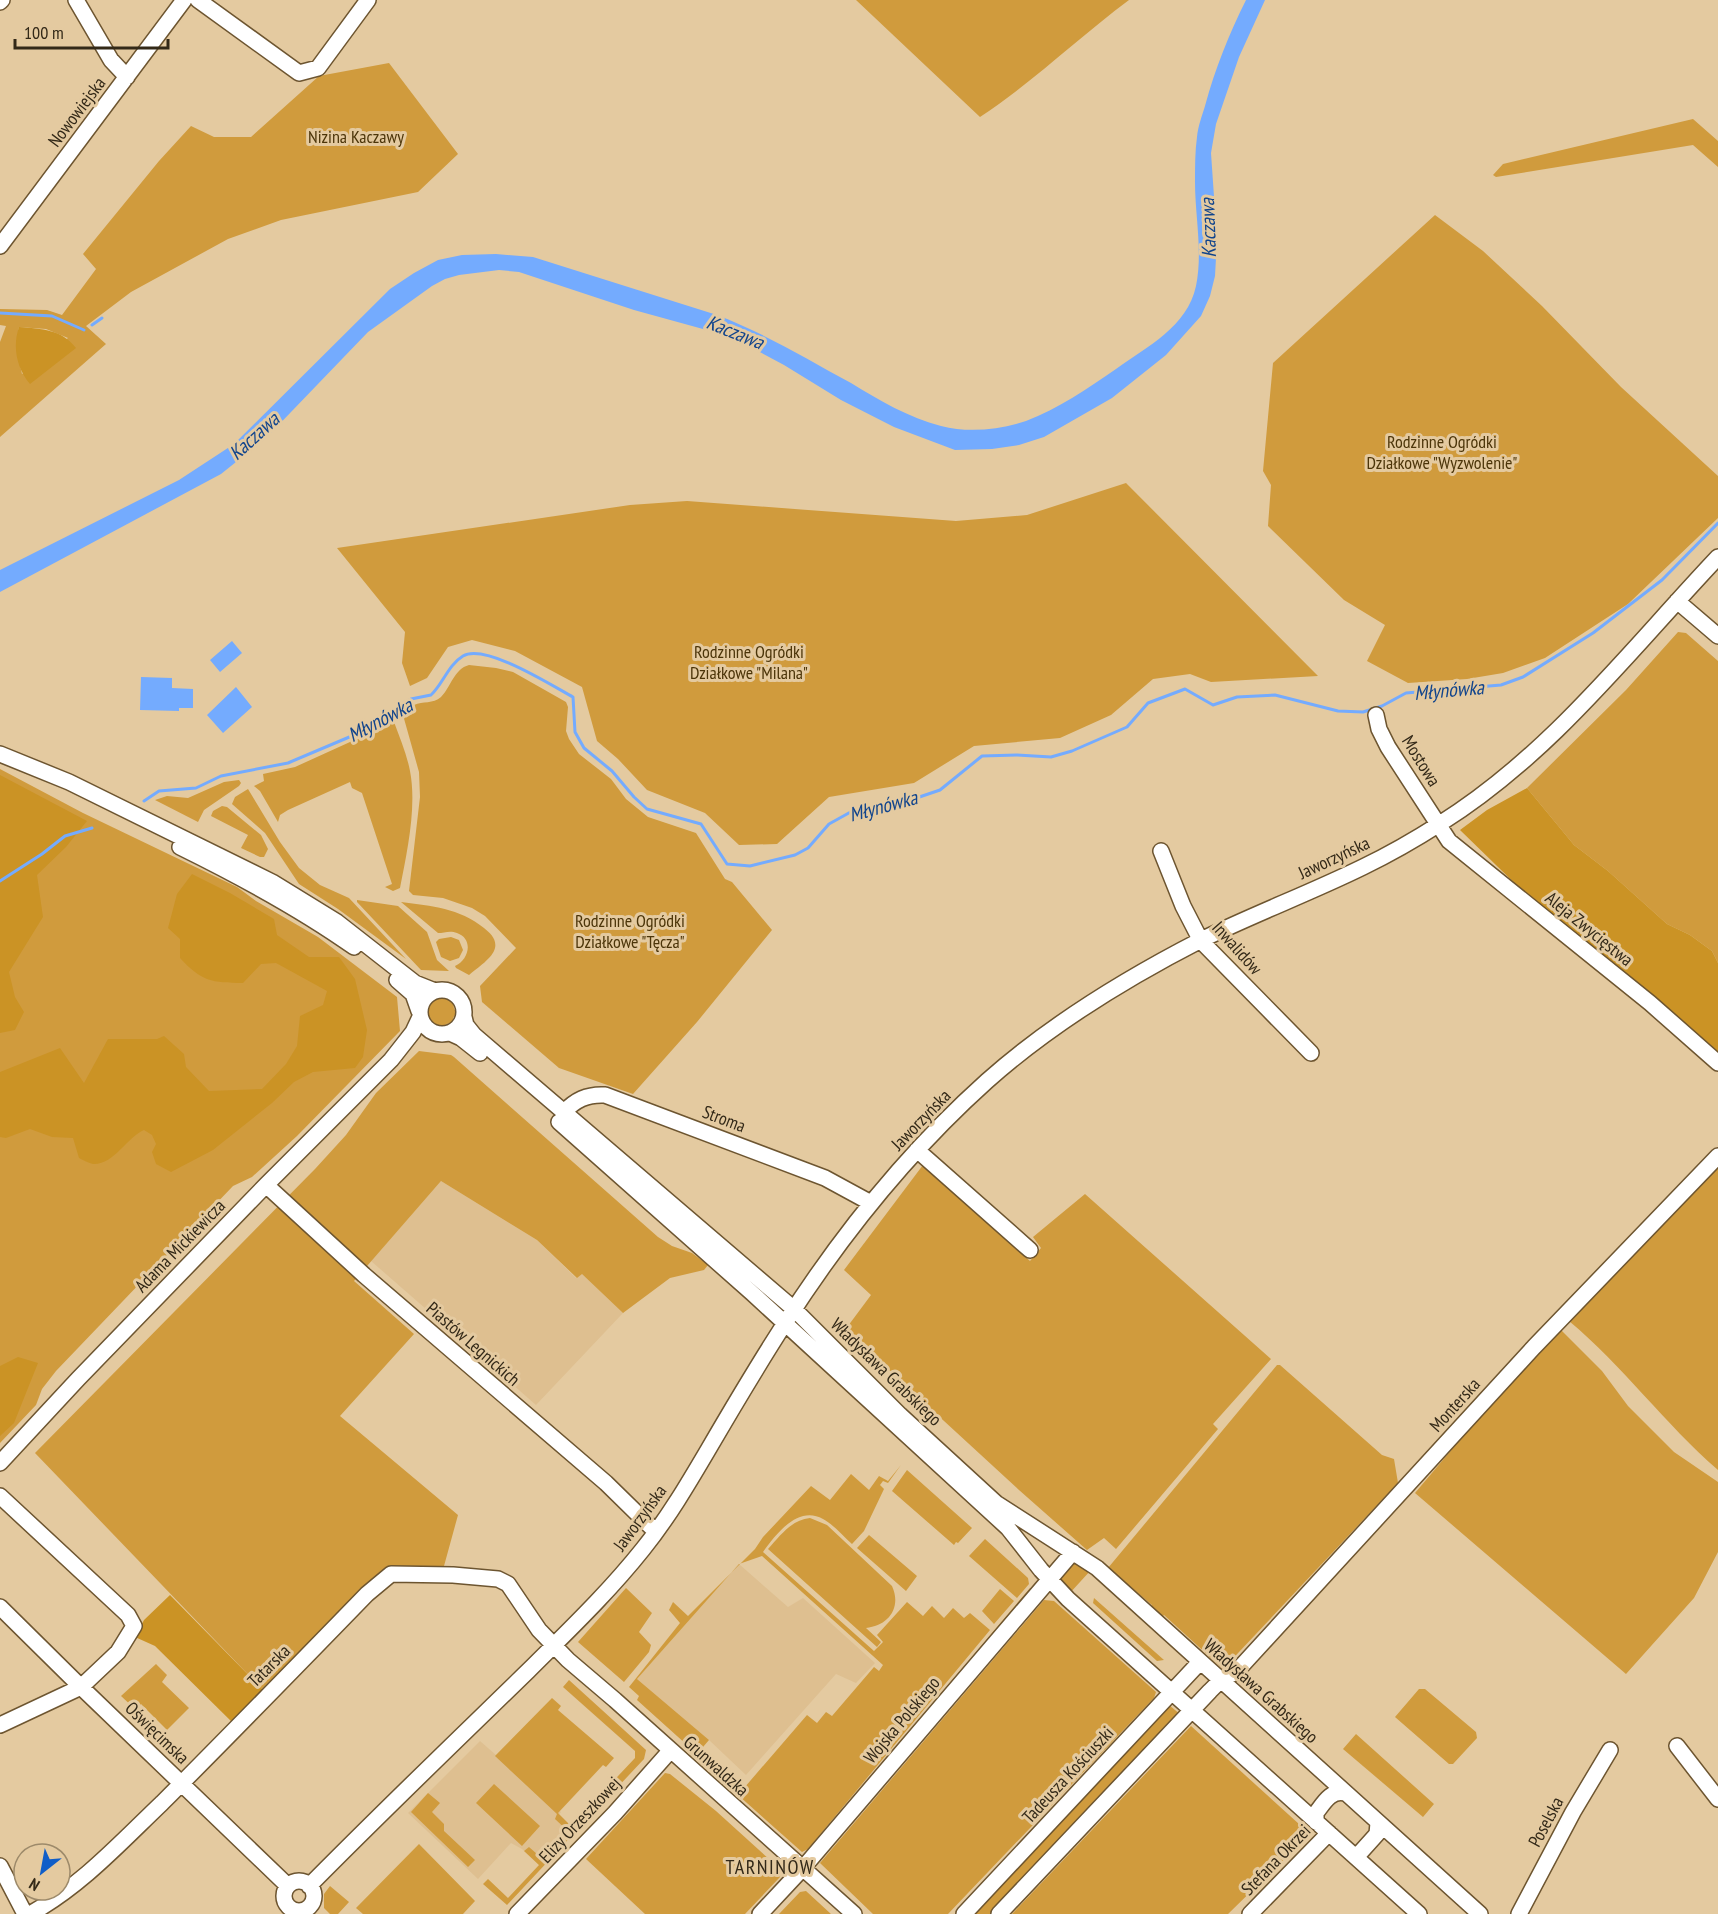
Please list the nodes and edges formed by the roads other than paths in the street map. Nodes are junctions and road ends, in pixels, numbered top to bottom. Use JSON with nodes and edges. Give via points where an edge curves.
{"nodes":[{"id":1,"x":76,"y":0,"type":"edge"},
{"id":2,"x":184,"y":0,"type":"edge"},
{"id":3,"x":198,"y":0,"type":"edge"},
{"id":4,"x":368,"y":0,"type":"edge"},
{"id":5,"x":127,"y":78,"type":"junction"},
{"id":6,"x":0,"y":246,"type":"edge"},
{"id":7,"x":1718,"y":557,"type":"edge"},
{"id":8,"x":1677,"y":601,"type":"junction"},
{"id":9,"x":1718,"y":636,"type":"edge"},
{"id":10,"x":1376,"y":715,"type":"dead end"},
{"id":11,"x":0,"y":754,"type":"edge"},
{"id":12,"x":1438,"y":824,"type":"junction"},
{"id":13,"x":191,"y":846,"type":"junction"},
{"id":14,"x":1161,"y":851,"type":"dead end"},
{"id":15,"x":1201,"y":941,"type":"junction"},
{"id":16,"x":435,"y":991,"type":"junction"},
{"id":17,"x":420,"y":1014,"type":"junction"},
{"id":18,"x":464,"y":1017,"type":"junction"},
{"id":19,"x":450,"y":1033,"type":"junction"},
{"id":20,"x":435,"y":1034,"type":"junction"},
{"id":21,"x":1311,"y":1053,"type":"dead end"},
{"id":22,"x":391,"y":1060,"type":"junction"},
{"id":23,"x":1718,"y":1063,"type":"edge"},
{"id":24,"x":563,"y":1113,"type":"junction"},
{"id":25,"x":917,"y":1150,"type":"junction"},
{"id":26,"x":1718,"y":1156,"type":"edge"},
{"id":27,"x":266,"y":1185,"type":"junction"},
{"id":28,"x":871,"y":1203,"type":"junction"},
{"id":29,"x":1030,"y":1250,"type":"dead end"},
{"id":30,"x":794,"y":1309,"type":"junction"},
{"id":31,"x":785,"y":1323,"type":"junction"},
{"id":32,"x":0,"y":1463,"type":"edge"},
{"id":33,"x":0,"y":1496,"type":"edge"},
{"id":34,"x":1002,"y":1514,"type":"junction"},
{"id":35,"x":656,"y":1532,"type":"junction"},
{"id":36,"x":1073,"y":1552,"type":"junction"},
{"id":37,"x":1049,"y":1579,"type":"junction"},
{"id":38,"x":0,"y":1607,"type":"edge"},
{"id":39,"x":554,"y":1646,"type":"junction"},
{"id":40,"x":1200,"y":1662,"type":"junction"},
{"id":41,"x":1221,"y":1680,"type":"junction"},
{"id":42,"x":81,"y":1687,"type":"junction"},
{"id":43,"x":1172,"y":1692,"type":"junction"},
{"id":44,"x":1192,"y":1710,"type":"junction"},
{"id":45,"x":0,"y":1725,"type":"edge"},
{"id":46,"x":1677,"y":1746,"type":"dead end"},
{"id":47,"x":1610,"y":1750,"type":"dead end"},
{"id":48,"x":670,"y":1751,"type":"junction"},
{"id":49,"x":181,"y":1784,"type":"junction"},
{"id":50,"x":1715,"y":1789,"type":"edge"},
{"id":51,"x":1345,"y":1793,"type":"junction"},
{"id":52,"x":1316,"y":1822,"type":"junction"},
{"id":53,"x":1378,"y":1823,"type":"junction"},
{"id":54,"x":1329,"y":1833,"type":"junction"},
{"id":55,"x":1352,"y":1854,"type":"junction"},
{"id":56,"x":0,"y":1866,"type":"edge"},
{"id":57,"x":803,"y":1868,"type":"junction"},
{"id":58,"x":1001,"y":1875,"type":"junction"},
{"id":59,"x":288,"y":1886,"type":"junction"},
{"id":60,"x":309,"y":1886,"type":"junction"},
{"id":61,"x":1020,"y":1892,"type":"junction"},
{"id":62,"x":284,"y":1910,"type":"edge"},
{"id":63,"x":312,"y":1911,"type":"edge"},
{"id":64,"x":27,"y":1914,"type":"edge"},
{"id":65,"x":517,"y":1914,"type":"edge"},
{"id":66,"x":760,"y":1914,"type":"edge"},
{"id":67,"x":854,"y":1914,"type":"edge"},
{"id":68,"x":964,"y":1914,"type":"edge"},
{"id":69,"x":999,"y":1914,"type":"edge"},
{"id":70,"x":1250,"y":1914,"type":"edge"},
{"id":71,"x":1419,"y":1914,"type":"edge"},
{"id":72,"x":1480,"y":1914,"type":"edge"},
{"id":73,"x":1519,"y":1914,"type":"edge"}],
"edges":[{"from":1,"to":5,"type":"street","via":[[111,60]]},
{"from":2,"to":5,"type":"street","name":"Nowowiejska"},
{"from":3,"to":4,"type":"street","via":[[299,73],[318,68]]},
{"from":5,"to":6,"type":"street","name":"Nowowiejska"},
{"from":7,"to":8,"type":"street","name":"Jaworzyńska"},
{"from":8,"to":9,"type":"street"},
{"from":8,"to":12,"type":"street","name":"Jaworzyńska","via":[[1615,672],[1526,758]]},
{"from":10,"to":12,"type":"street","name":"Mostowa","via":[[1388,747]]},
{"from":11,"to":13,"type":"street","via":[[64,791]]},
{"from":12,"to":15,"type":"street","name":"Jaworzyńska","via":[[1361,868]]},
{"from":12,"to":23,"type":"street","name":"Aleja Zwycięstwa","via":[[1449,841]]},
{"from":13,"to":16,"type":"street","via":[[264,877],[365,942],[416,983]]},
{"from":13,"to":17,"type":"street","via":[[347,942],[407,988]]},
{"from":14,"to":15,"type":"street","name":"Inwalidów"},
{"from":15,"to":21,"type":"street","name":"Inwalidów"},
{"from":15,"to":25,"type":"street","name":"Jaworzyńska","via":[[1119,985],[1061,1023],[991,1078]]},
{"from":16,"to":17,"type":"street","via":[[424,999]]},
{"from":16,"to":18,"type":"street","via":[[457,996]]},
{"from":17,"to":20,"type":"street","via":[[426,1028]]},
{"from":17,"to":22,"type":"street","name":"Adama Mickiewicza","via":[[413,1032]]},
{"from":18,"to":19,"type":"street"},
{"from":18,"to":24,"type":"street","name":"Władysława Grabskiego","via":[[474,1035]]},
{"from":19,"to":20,"type":"street"},
{"from":19,"to":31,"type":"street","name":"Władysława Grabskiego","via":[[473,1047]]},
{"from":20,"to":22,"type":"street","name":"Adama Mickiewicza","via":[[421,1038]]},
{"from":22,"to":27,"type":"street","name":"Adama Mickiewicza"},
{"from":24,"to":28,"type":"street","name":"Stroma","via":[[587,1095],[605,1095],[825,1178]]},
{"from":24,"to":30,"type":"street","name":"Władysława Grabskiego"},
{"from":25,"to":28,"type":"street","name":"Jaworzyńska"},
{"from":25,"to":29,"type":"street"},
{"from":26,"to":41,"type":"street","name":"Monterska","via":[[1534,1347],[1236,1672]]},
{"from":27,"to":32,"type":"street","name":"Adama Mickiewicza"},
{"from":27,"to":35,"type":"street","name":"Piastów Legnickich","via":[[364,1275],[606,1483]]},
{"from":28,"to":30,"type":"street","name":"Jaworzyńska"},
{"from":30,"to":31,"type":"street","name":"Jaworzyńska"},
{"from":30,"to":34,"type":"street","name":"Władysława Grabskiego"},
{"from":31,"to":34,"type":"street","name":"Władysława Grabskiego"},
{"from":31,"to":35,"type":"street","name":"Jaworzyńska"},
{"from":33,"to":42,"type":"street","via":[[128,1615],[134,1626],[118,1652]]},
{"from":34,"to":36,"type":"street","name":"Władysława Grabskiego"},
{"from":34,"to":37,"type":"street","name":"Władysława Grabskiego"},
{"from":35,"to":39,"type":"street","name":"Jaworzyńska"},
{"from":36,"to":37,"type":"street","name":"Wojska Polskiego"},
{"from":36,"to":40,"type":"street","name":"Władysława Grabskiego"},
{"from":37,"to":43,"type":"street","name":"Władysława Grabskiego"},
{"from":37,"to":57,"type":"street","name":"Wojska Polskiego"},
{"from":38,"to":42,"type":"street","name":"Oświęcimska"},
{"from":39,"to":48,"type":"street","name":"Grunwaldzka"},
{"from":39,"to":49,"type":"street","name":"Tatarska","via":[[508,1584],[498,1579],[391,1574]]},
{"from":39,"to":60,"type":"street","name":"Jaworzyńska"},
{"from":40,"to":41,"type":"street","name":"Władysława Grabskiego"},
{"from":40,"to":43,"type":"street","name":"Tadeusza Kościuszki"},
{"from":41,"to":44,"type":"street"},
{"from":41,"to":51,"type":"street","name":"Władysława Grabskiego"},
{"from":42,"to":45,"type":"street"},
{"from":42,"to":49,"type":"street","name":"Oświęcimska"},
{"from":43,"to":44,"type":"street","name":"Władysława Grabskiego"},
{"from":43,"to":58,"type":"street","name":"Tadeusza Kościuszki"},
{"from":44,"to":52,"type":"street","name":"Władysława Grabskiego"},
{"from":44,"to":61,"type":"street"},
{"from":46,"to":50,"type":"street"},
{"from":47,"to":73,"type":"street","name":"Poselska"},
{"from":48,"to":57,"type":"street","name":"Grunwaldzka"},
{"from":48,"to":65,"type":"street","name":"Elizy Orzeszkowej"},
{"from":49,"to":59,"type":"street","name":"Oświęcimska"},
{"from":49,"to":64,"type":"street","name":"Tatarska","via":[[68,1891]]},
{"from":51,"to":52,"type":"street","via":[[1332,1795],[1316,1813]]},
{"from":51,"to":53,"type":"street","name":"Władysława Grabskiego"},
{"from":52,"to":54,"type":"street","name":"Władysława Grabskiego"},
{"from":53,"to":55,"type":"street","via":[[1377,1834],[1359,1854]]},
{"from":53,"to":72,"type":"street","name":"Władysława Grabskiego"},
{"from":54,"to":55,"type":"street","name":"Władysława Grabskiego"},
{"from":54,"to":70,"type":"street","name":"Stefana Okrzei"},
{"from":55,"to":71,"type":"street","name":"Władysława Grabskiego"},
{"from":56,"to":64,"type":"street"},
{"from":57,"to":66,"type":"street","name":"Wojska Polskiego"},
{"from":57,"to":67,"type":"street","name":"Grunwaldzka"},
{"from":58,"to":61,"type":"street"},
{"from":58,"to":68,"type":"street","name":"Tadeusza Kościuszki"},
{"from":59,"to":60,"type":"street","via":[[301,1882]]},
{"from":59,"to":62,"type":"street"},
{"from":60,"to":63,"type":"street","via":[[314,1894]]},
{"from":61,"to":69,"type":"street"},
{"from":62,"to":63,"type":"street"}]}
